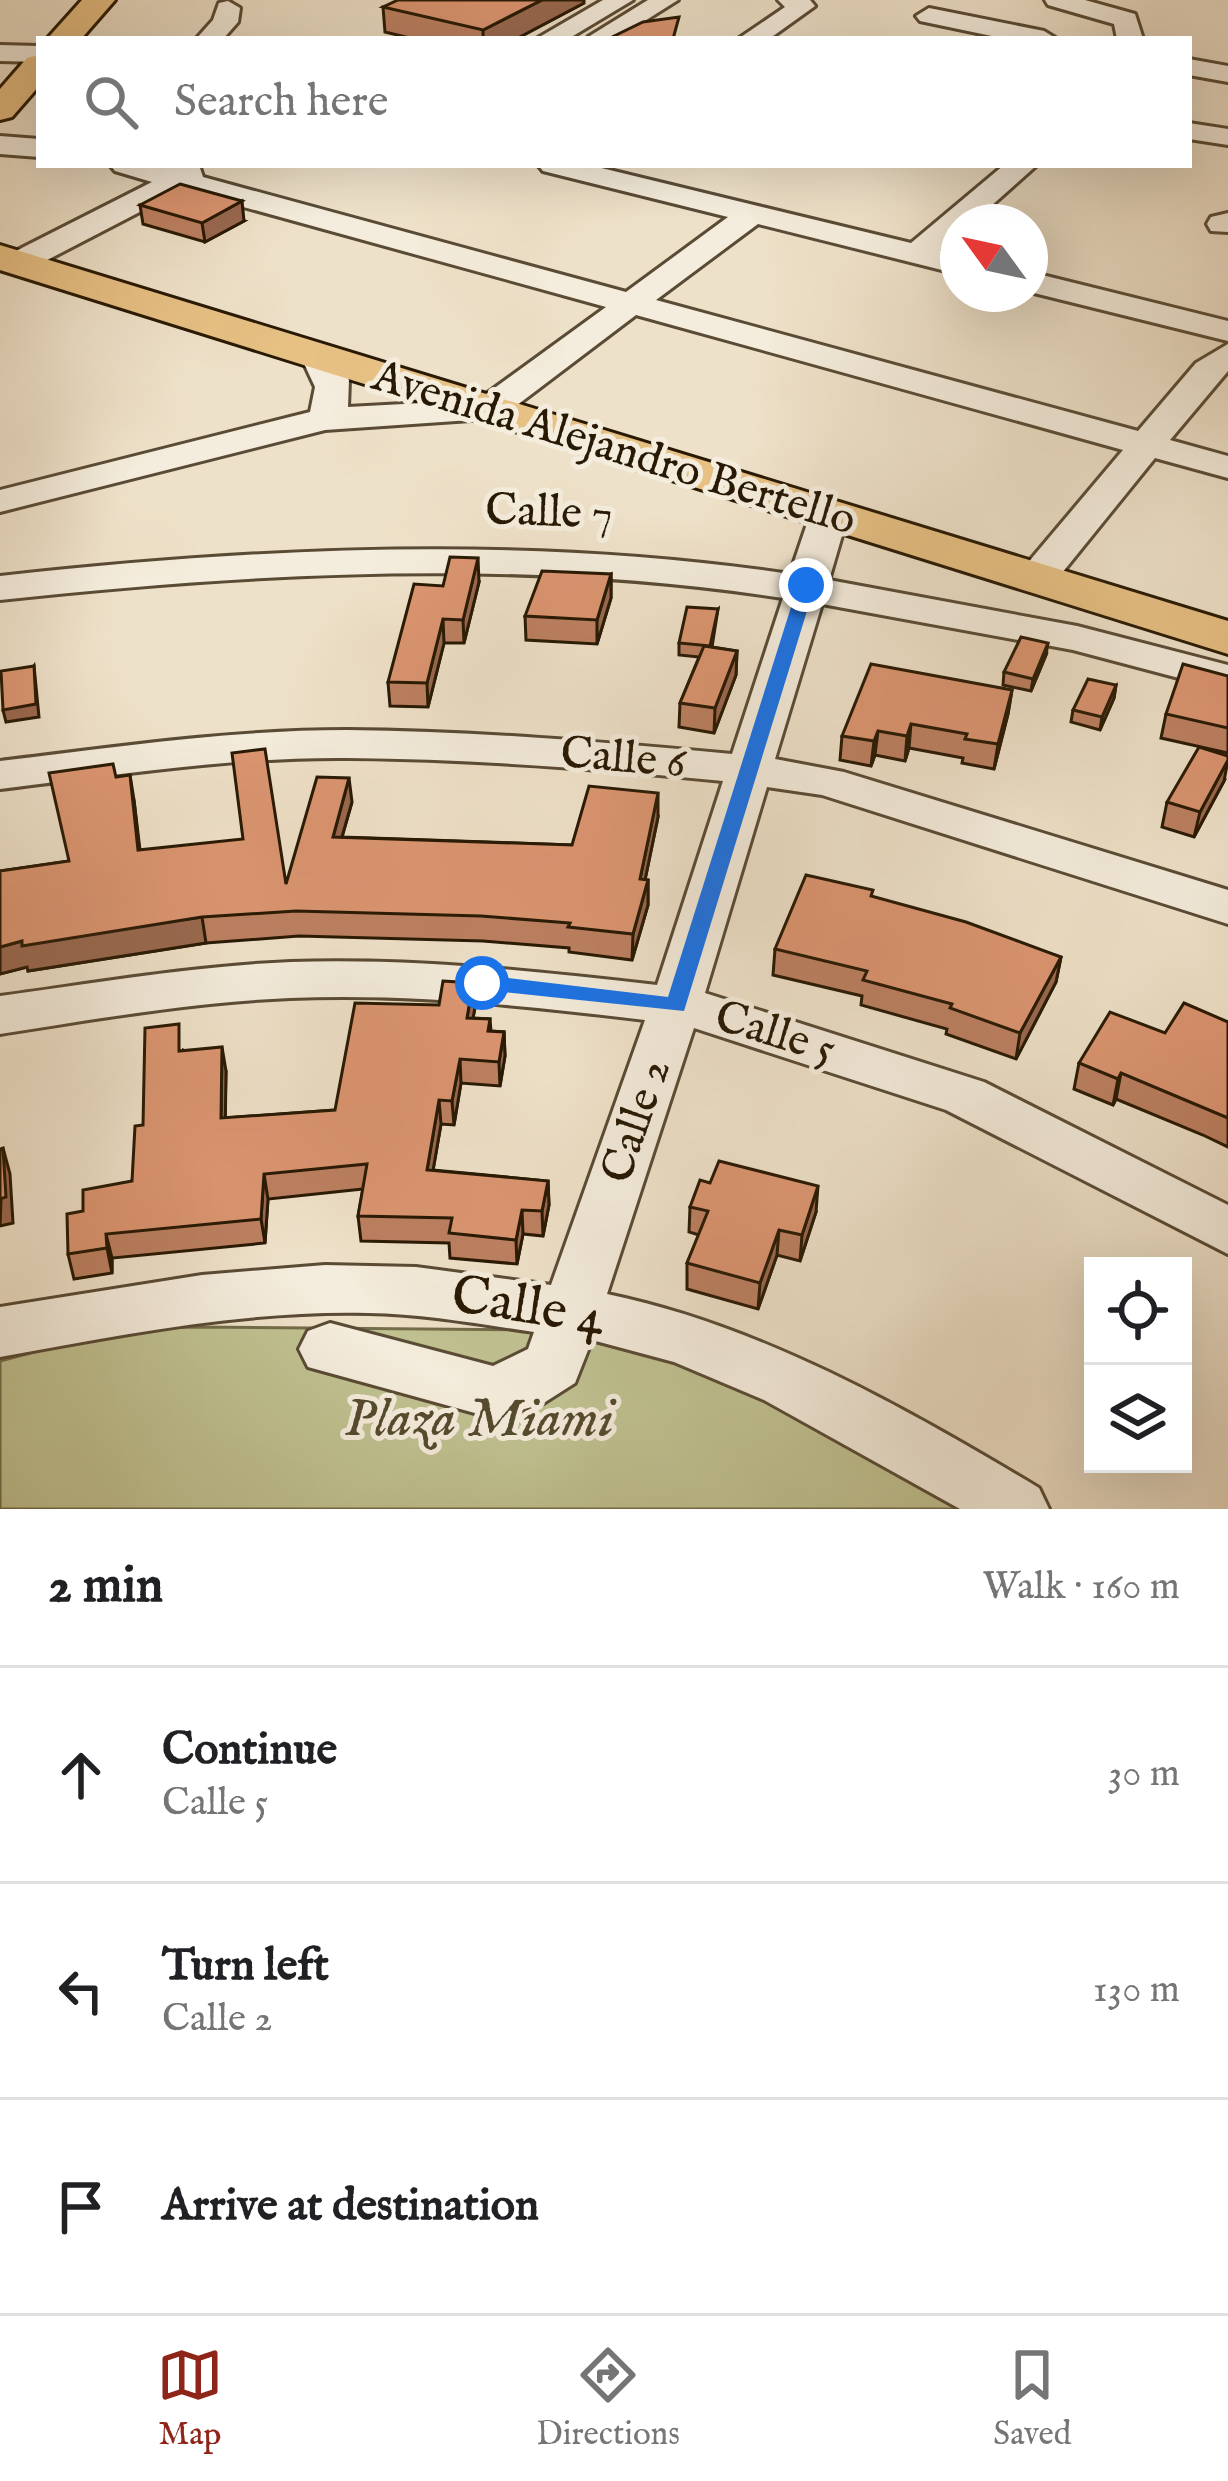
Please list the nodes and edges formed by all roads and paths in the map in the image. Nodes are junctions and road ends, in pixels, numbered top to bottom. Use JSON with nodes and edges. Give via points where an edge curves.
{"nodes":[{"id":1,"x":99,"y":0,"type":"edge"},
{"id":2,"x":666,"y":0,"type":"edge"},
{"id":3,"x":790,"y":0,"type":"edge"},
{"id":4,"x":1057,"y":0,"type":"edge"},
{"id":5,"x":228,"y":8,"type":"dead end"},
{"id":6,"x":621,"y":13,"type":"edge"},
{"id":7,"x":930,"y":15,"type":"edge"},
{"id":8,"x":557,"y":35,"type":"edge"},
{"id":9,"x":66,"y":36,"type":"edge"},
{"id":10,"x":211,"y":36,"type":"edge"},
{"id":11,"x":600,"y":36,"type":"edge"},
{"id":12,"x":756,"y":36,"type":"edge"},
{"id":13,"x":1030,"y":36,"type":"edge"},
{"id":14,"x":1129,"y":36,"type":"edge"},
{"id":15,"x":0,"y":53,"type":"edge"},
{"id":16,"x":36,"y":54,"type":"edge"},
{"id":17,"x":36,"y":68,"type":"edge"},
{"id":18,"x":1192,"y":68,"type":"edge"},
{"id":19,"x":1228,"y":74,"type":"edge"},
{"id":20,"x":0,"y":110,"type":"edge"},
{"id":21,"x":1192,"y":131,"type":"edge"},
{"id":22,"x":1228,"y":137,"type":"edge"},
{"id":23,"x":0,"y":146,"type":"edge"},
{"id":24,"x":36,"y":148,"type":"edge"},
{"id":25,"x":154,"y":168,"type":"edge"},
{"id":26,"x":565,"y":168,"type":"edge"},
{"id":27,"x":1018,"y":168,"type":"edge"},
{"id":28,"x":193,"y":172,"type":"edge"},
{"id":29,"x":752,"y":214,"type":"junction"},
{"id":30,"x":918,"y":254,"type":"junction"},
{"id":31,"x":9,"y":260,"type":"edge"},
{"id":32,"x":940,"y":260,"type":"edge"},
{"id":33,"x":1048,"y":286,"type":"edge"},
{"id":34,"x":635,"y":304,"type":"junction"},
{"id":35,"x":1228,"y":331,"type":"edge"},
{"id":36,"x":1228,"y":354,"type":"edge"},
{"id":37,"x":318,"y":357,"type":"junction"},
{"id":38,"x":488,"y":410,"type":"junction"},
{"id":39,"x":325,"y":419,"type":"junction"},
{"id":40,"x":1147,"y":445,"type":"junction"},
{"id":41,"x":1228,"y":467,"type":"edge"},
{"id":42,"x":0,"y":501,"type":"edge"},
{"id":43,"x":829,"y":515,"type":"junction"},
{"id":44,"x":1035,"y":580,"type":"junction"},
{"id":45,"x":806,"y":585,"type":"junction"},
{"id":46,"x":0,"y":588,"type":"edge"},
{"id":47,"x":1228,"y":638,"type":"edge"},
{"id":48,"x":1228,"y":678,"type":"edge"},
{"id":49,"x":752,"y":770,"type":"junction"},
{"id":50,"x":0,"y":775,"type":"edge"},
{"id":51,"x":1228,"y":908,"type":"edge"},
{"id":52,"x":676,"y":1006,"type":"junction"},
{"id":53,"x":0,"y":1015,"type":"edge"},
{"id":54,"x":1228,"y":1231,"type":"edge"},
{"id":55,"x":572,"y":1313,"type":"junction"},
{"id":56,"x":0,"y":1332,"type":"edge"},
{"id":57,"x":330,"y":1349,"type":"dead end"},
{"id":58,"x":1016,"y":1509,"type":"edge"}],
"edges":[{"from":1,"to":9,"type":"main road"},
{"from":2,"to":6,"type":"street"},
{"from":3,"to":12,"type":"street","via":[[803,6]]},
{"from":4,"to":14,"type":"street","via":[[1126,20]]},
{"from":5,"to":10,"type":"street"},
{"from":6,"to":8,"type":"street"},
{"from":6,"to":11,"type":"street"},
{"from":7,"to":13,"type":"street"},
{"from":15,"to":16,"type":"street"},
{"from":17,"to":20,"type":"main road"},
{"from":18,"to":19,"type":"street"},
{"from":21,"to":22,"type":"street"},
{"from":23,"to":24,"type":"street"},
{"from":25,"to":28,"type":"street"},
{"from":26,"to":29,"type":"street"},
{"from":27,"to":30,"type":"street"},
{"from":28,"to":31,"type":"street"},
{"from":28,"to":34,"type":"street"},
{"from":29,"to":30,"type":"street"},
{"from":29,"to":34,"type":"street"},
{"from":30,"to":32,"type":"street"},
{"from":31,"to":37,"type":"main road","name":"Avenida Alejandro Bertello"},
{"from":33,"to":35,"type":"street"},
{"from":34,"to":38,"type":"street"},
{"from":34,"to":40,"type":"street"},
{"from":36,"to":40,"type":"street"},
{"from":37,"to":38,"type":"main road","name":"Avenida Alejandro Bertello"},
{"from":37,"to":39,"type":"street","via":[[335,398]]},
{"from":38,"to":39,"type":"street"},
{"from":38,"to":43,"type":"main road","name":"Avenida Alejandro Bertello"},
{"from":39,"to":42,"type":"street"},
{"from":40,"to":41,"type":"street"},
{"from":40,"to":44,"type":"street"},
{"from":43,"to":44,"type":"main road","name":"Avenida Alejandro Bertello"},
{"from":43,"to":45,"type":"street","name":"Calle 2"},
{"from":44,"to":47,"type":"main road","name":"Avenida Alejandro Bertello"},
{"from":45,"to":46,"type":"street","name":"Calle 7","via":[[413,558]]},
{"from":45,"to":48,"type":"street","name":"Calle 7","via":[[1083,639]]},
{"from":45,"to":49,"type":"street","name":"Calle 2"},
{"from":49,"to":50,"type":"street","name":"Calle 6","via":[[345,744],[184,752]]},
{"from":49,"to":51,"type":"street","name":"Calle 6","via":[[828,782]]},
{"from":49,"to":52,"type":"street","name":"Calle 2"},
{"from":52,"to":53,"type":"street","name":"Calle 5","via":[[482,983],[291,980]]},
{"from":52,"to":54,"type":"street","name":"Calle 5","via":[[965,1096]]},
{"from":52,"to":55,"type":"street","name":"Calle 2"},
{"from":55,"to":56,"type":"street","name":"Calle 4","via":[[429,1291],[326,1288]]},
{"from":55,"to":57,"type":"street","name":"Calle 2","via":[[553,1365],[493,1392]]},
{"from":55,"to":58,"type":"street","name":"Calle 4","via":[[732,1358]]}]}
